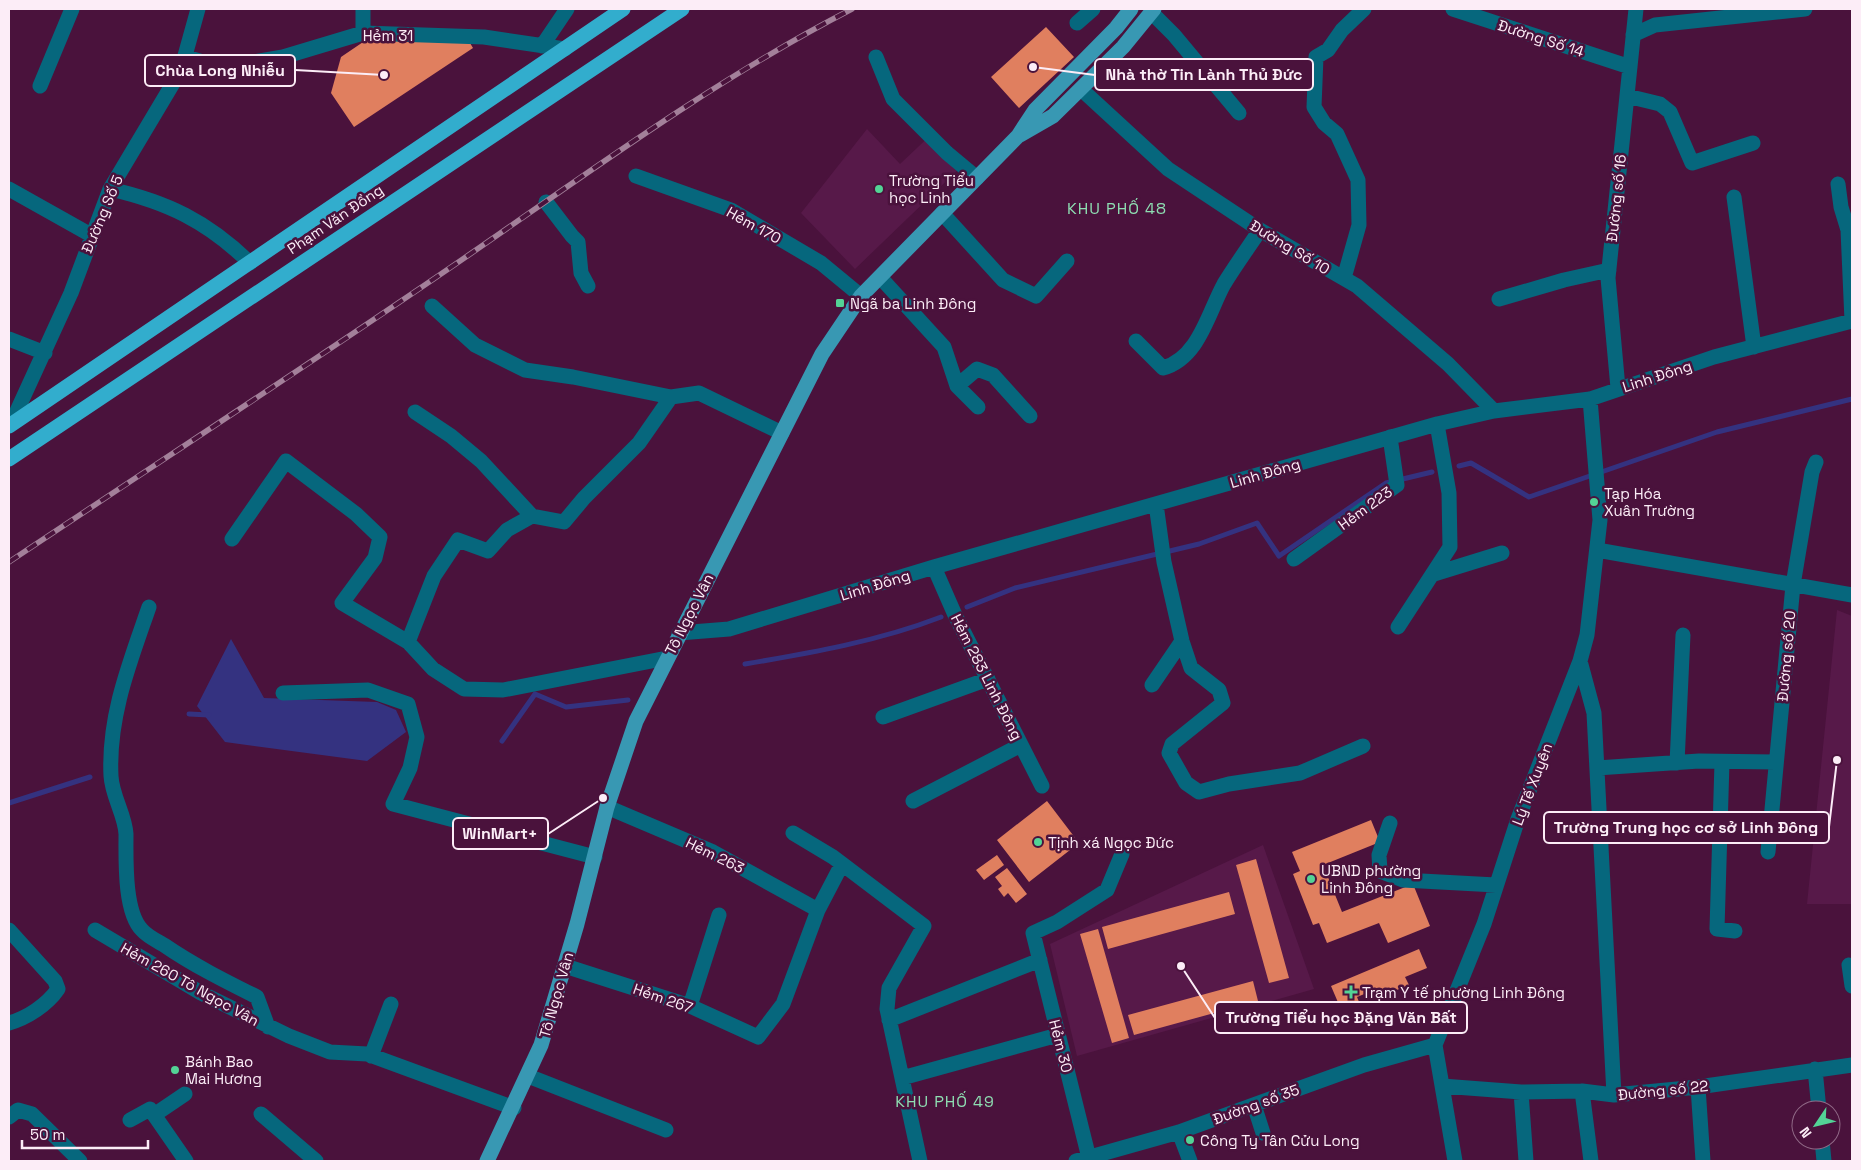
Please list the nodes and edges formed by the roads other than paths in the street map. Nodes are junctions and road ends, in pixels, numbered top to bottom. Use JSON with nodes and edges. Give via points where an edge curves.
{"nodes":[{"id":1,"x":72,"y":9,"type":"edge"},
{"id":2,"x":198,"y":9,"type":"edge"},
{"id":3,"x":363,"y":9,"type":"edge"},
{"id":4,"x":567,"y":9,"type":"edge"},
{"id":5,"x":623,"y":9,"type":"edge"},
{"id":6,"x":682,"y":9,"type":"edge"},
{"id":7,"x":1093,"y":9,"type":"edge"},
{"id":8,"x":1131,"y":9,"type":"edge"},
{"id":9,"x":1364,"y":9,"type":"edge"},
{"id":10,"x":1453,"y":9,"type":"edge"},
{"id":11,"x":1636,"y":9,"type":"edge"},
{"id":12,"x":1805,"y":9,"type":"edge"},
{"id":13,"x":1153,"y":11,"type":"edge"},
{"id":14,"x":1076,"y":23,"type":"dead end"},
{"id":15,"x":363,"y":33,"type":"junction"},
{"id":16,"x":1633,"y":35,"type":"junction"},
{"id":17,"x":542,"y":46,"type":"junction"},
{"id":18,"x":565,"y":49,"type":"junction"},
{"id":19,"x":186,"y":57,"type":"junction"},
{"id":20,"x":876,"y":57,"type":"dead end"},
{"id":21,"x":1630,"y":67,"type":"junction"},
{"id":22,"x":40,"y":86,"type":"dead end"},
{"id":23,"x":1081,"y":90,"type":"junction"},
{"id":24,"x":1627,"y":96,"type":"junction"},
{"id":25,"x":1239,"y":113,"type":"dead end"},
{"id":26,"x":1018,"y":136,"type":"junction"},
{"id":27,"x":1752,"y":143,"type":"dead end"},
{"id":28,"x":636,"y":176,"type":"dead end"},
{"id":29,"x":977,"y":178,"type":"junction"},
{"id":30,"x":1838,"y":184,"type":"dead end"},
{"id":31,"x":9,"y":189,"type":"edge"},
{"id":32,"x":110,"y":189,"type":"junction"},
{"id":33,"x":1734,"y":197,"type":"dead end"},
{"id":34,"x":546,"y":202,"type":"dead end"},
{"id":35,"x":942,"y":213,"type":"junction"},
{"id":36,"x":1260,"y":230,"type":"junction"},
{"id":37,"x":91,"y":235,"type":"junction"},
{"id":38,"x":1850,"y":236,"type":"edge"},
{"id":39,"x":1067,"y":261,"type":"dead end"},
{"id":40,"x":250,"y":263,"type":"junction"},
{"id":41,"x":1609,"y":270,"type":"junction"},
{"id":42,"x":880,"y":277,"type":"junction"},
{"id":43,"x":1344,"y":278,"type":"junction"},
{"id":44,"x":588,"y":286,"type":"dead end"},
{"id":45,"x":861,"y":296,"type":"junction"},
{"id":46,"x":1499,"y":299,"type":"dead end"},
{"id":47,"x":432,"y":306,"type":"dead end"},
{"id":48,"x":1852,"y":321,"type":"edge"},
{"id":49,"x":9,"y":339,"type":"edge"},
{"id":50,"x":1136,"y":341,"type":"dead end"},
{"id":51,"x":1754,"y":347,"type":"junction"},
{"id":52,"x":45,"y":353,"type":"junction"},
{"id":53,"x":957,"y":386,"type":"junction"},
{"id":54,"x":1618,"y":388,"type":"junction"},
{"id":55,"x":671,"y":397,"type":"junction"},
{"id":56,"x":1590,"y":399,"type":"junction"},
{"id":57,"x":978,"y":407,"type":"dead end"},
{"id":58,"x":1494,"y":411,"type":"junction"},
{"id":59,"x":415,"y":412,"type":"dead end"},
{"id":60,"x":1030,"y":416,"type":"dead end"},
{"id":61,"x":1437,"y":424,"type":"junction"},
{"id":62,"x":10,"y":425,"type":"edge"},
{"id":63,"x":782,"y":433,"type":"junction"},
{"id":64,"x":1390,"y":437,"type":"junction"},
{"id":65,"x":9,"y":459,"type":"edge"},
{"id":66,"x":1816,"y":462,"type":"dead end"},
{"id":67,"x":1156,"y":504,"type":"junction"},
{"id":68,"x":532,"y":516,"type":"junction"},
{"id":69,"x":232,"y":539,"type":"dead end"},
{"id":70,"x":1597,"y":550,"type":"junction"},
{"id":71,"x":1502,"y":553,"type":"dead end"},
{"id":72,"x":1294,"y":559,"type":"dead end"},
{"id":73,"x":934,"y":567,"type":"junction"},
{"id":74,"x":1434,"y":574,"type":"junction"},
{"id":75,"x":1793,"y":585,"type":"junction"},
{"id":76,"x":1852,"y":595,"type":"edge"},
{"id":77,"x":149,"y":607,"type":"dead end"},
{"id":78,"x":1398,"y":627,"type":"dead end"},
{"id":79,"x":679,"y":634,"type":"junction"},
{"id":80,"x":1683,"y":635,"type":"dead end"},
{"id":81,"x":1182,"y":641,"type":"junction"},
{"id":82,"x":408,"y":642,"type":"junction"},
{"id":83,"x":667,"y":658,"type":"junction"},
{"id":84,"x":1580,"y":661,"type":"junction"},
{"id":85,"x":988,"y":679,"type":"junction"},
{"id":86,"x":1152,"y":685,"type":"dead end"},
{"id":87,"x":283,"y":693,"type":"dead end"},
{"id":88,"x":883,"y":717,"type":"dead end"},
{"id":89,"x":1021,"y":745,"type":"junction"},
{"id":90,"x":1363,"y":746,"type":"dead end"},
{"id":91,"x":1722,"y":762,"type":"junction"},
{"id":92,"x":1776,"y":762,"type":"junction"},
{"id":93,"x":1677,"y":763,"type":"junction"},
{"id":94,"x":1597,"y":768,"type":"junction"},
{"id":95,"x":1042,"y":786,"type":"dead end"},
{"id":96,"x":913,"y":801,"type":"dead end"},
{"id":97,"x":607,"y":807,"type":"junction"},
{"id":98,"x":1390,"y":823,"type":"dead end"},
{"id":99,"x":793,"y":832,"type":"dead end"},
{"id":100,"x":1768,"y":852,"type":"dead end"},
{"id":101,"x":1122,"y":854,"type":"dead end"},
{"id":102,"x":595,"y":857,"type":"junction"},
{"id":103,"x":842,"y":864,"type":"junction"},
{"id":104,"x":1496,"y":884,"type":"junction"},
{"id":105,"x":818,"y":910,"type":"junction"},
{"id":106,"x":719,"y":915,"type":"dead end"},
{"id":107,"x":9,"y":930,"type":"edge"},
{"id":108,"x":96,"y":930,"type":"dead end"},
{"id":109,"x":1734,"y":931,"type":"dead end"},
{"id":110,"x":1040,"y":960,"type":"junction"},
{"id":111,"x":1849,"y":965,"type":"dead end"},
{"id":112,"x":565,"y":966,"type":"junction"},
{"id":113,"x":1852,"y":986,"type":"edge"},
{"id":114,"x":391,"y":1004,"type":"dead end"},
{"id":115,"x":690,"y":1006,"type":"junction"},
{"id":116,"x":889,"y":1020,"type":"junction"},
{"id":117,"x":9,"y":1023,"type":"edge"},
{"id":118,"x":268,"y":1027,"type":"junction"},
{"id":119,"x":1058,"y":1035,"type":"junction"},
{"id":120,"x":1435,"y":1045,"type":"junction"},
{"id":121,"x":371,"y":1056,"type":"junction"},
{"id":122,"x":1852,"y":1065,"type":"edge"},
{"id":123,"x":1815,"y":1069,"type":"junction"},
{"id":124,"x":528,"y":1076,"type":"junction"},
{"id":125,"x":902,"y":1078,"type":"junction"},
{"id":126,"x":1442,"y":1086,"type":"junction"},
{"id":127,"x":1698,"y":1087,"type":"junction"},
{"id":128,"x":1582,"y":1091,"type":"junction"},
{"id":129,"x":1521,"y":1092,"type":"junction"},
{"id":130,"x":184,"y":1094,"type":"dead end"},
{"id":131,"x":1614,"y":1095,"type":"junction"},
{"id":132,"x":1818,"y":1100,"type":"edge"},
{"id":133,"x":1254,"y":1104,"type":"junction"},
{"id":134,"x":514,"y":1108,"type":"junction"},
{"id":135,"x":261,"y":1114,"type":"dead end"},
{"id":136,"x":154,"y":1115,"type":"junction"},
{"id":137,"x":9,"y":1117,"type":"edge"},
{"id":138,"x":130,"y":1120,"type":"dead end"},
{"id":139,"x":666,"y":1130,"type":"dead end"},
{"id":140,"x":1179,"y":1132,"type":"junction"},
{"id":141,"x":1263,"y":1133,"type":"dead end"},
{"id":142,"x":1083,"y":1160,"type":"edge"},
{"id":143,"x":80,"y":1161,"type":"edge"},
{"id":144,"x":186,"y":1161,"type":"edge"},
{"id":145,"x":316,"y":1161,"type":"edge"},
{"id":146,"x":488,"y":1161,"type":"edge"},
{"id":147,"x":920,"y":1161,"type":"edge"},
{"id":148,"x":1190,"y":1161,"type":"edge"},
{"id":149,"x":1455,"y":1161,"type":"edge"},
{"id":150,"x":1526,"y":1161,"type":"edge"},
{"id":151,"x":1591,"y":1161,"type":"edge"},
{"id":152,"x":1703,"y":1161,"type":"edge"}],
"edges":[{"from":1,"to":22,"type":"street"},
{"from":2,"to":19,"type":"street","name":"Đường Số 5"},
{"from":3,"to":15,"type":"street"},
{"from":4,"to":17,"type":"street"},
{"from":5,"to":18,"type":"highway","name":"Phạm Văn Đồng"},
{"from":6,"to":65,"type":"highway","name":"Phạm Văn Đồng"},
{"from":7,"to":14,"type":"street"},
{"from":8,"to":26,"type":"main road","name":"Tô Ngọc Vân","via":[[1035,110]]},
{"from":9,"to":43,"type":"street","via":[[1342,30],[1328,50],[1316,57],[1314,71],[1314,106],[1324,123],[1337,134],[1358,180],[1359,225]]},
{"from":10,"to":21,"type":"street","name":"Đường Số 14"},
{"from":11,"to":16,"type":"street","name":"Đường số 16"},
{"from":12,"to":16,"type":"street","via":[[1655,25]]},
{"from":13,"to":23,"type":"main road","name":"Tô Ngọc Vân"},
{"from":13,"to":25,"type":"street"},
{"from":15,"to":17,"type":"street","name":"Hẻm 31","via":[[484,36]]},
{"from":15,"to":19,"type":"street","name":"Hẻm 31","via":[[283,57],[236,65],[213,65]]},
{"from":16,"to":21,"type":"street","name":"Đường số 16"},
{"from":17,"to":18,"type":"street","name":"Hẻm 31"},
{"from":18,"to":40,"type":"highway","name":"Phạm Văn Đồng"},
{"from":19,"to":32,"type":"street","name":"Đường Số 5"},
{"from":20,"to":29,"type":"street","via":[[893,98],[947,153]]},
{"from":21,"to":24,"type":"street","name":"Đường số 16"},
{"from":23,"to":26,"type":"main road","name":"Tô Ngọc Vân","via":[[1054,116]]},
{"from":23,"to":36,"type":"street","name":"Đường Số 10","via":[[1168,169]]},
{"from":24,"to":27,"type":"street","via":[[1660,104],[1670,112],[1692,163]]},
{"from":24,"to":41,"type":"street","name":"Đường số 16"},
{"from":26,"to":29,"type":"main road","name":"Tô Ngọc Vân"},
{"from":28,"to":45,"type":"street","name":"Hẻm 170","via":[[731,210],[821,264]]},
{"from":29,"to":35,"type":"main road","name":"Tô Ngọc Vân"},
{"from":30,"to":38,"type":"street"},
{"from":31,"to":37,"type":"street"},
{"from":32,"to":37,"type":"street","name":"Đường Số 5"},
{"from":32,"to":40,"type":"street","via":[[148,198],[190,216],[236,248]]},
{"from":33,"to":51,"type":"street"},
{"from":34,"to":44,"type":"street","via":[[578,242],[581,273]]},
{"from":35,"to":39,"type":"street","via":[[1002,280],[1036,296]]},
{"from":35,"to":42,"type":"main road","name":"Tô Ngọc Vân"},
{"from":36,"to":43,"type":"street","name":"Đường Số 10"},
{"from":36,"to":50,"type":"street","via":[[1224,285],[1201,336],[1175,365],[1163,368]]},
{"from":37,"to":52,"type":"street","name":"Đường Số 5"},
{"from":38,"to":48,"type":"street"},
{"from":40,"to":62,"type":"highway","name":"Phạm Văn Đồng"},
{"from":41,"to":46,"type":"street"},
{"from":41,"to":54,"type":"street","name":"Đường số 16"},
{"from":42,"to":45,"type":"main road","name":"Tô Ngọc Vân"},
{"from":42,"to":53,"type":"street","via":[[944,347]]},
{"from":43,"to":58,"type":"street","name":"Đường Số 10","via":[[1448,364]]},
{"from":45,"to":63,"type":"main road","name":"Tô Ngọc Vân","via":[[822,354]]},
{"from":47,"to":55,"type":"street","via":[[475,346],[525,370]]},
{"from":48,"to":51,"type":"street","name":"Linh Đông"},
{"from":49,"to":52,"type":"street"},
{"from":51,"to":54,"type":"street","name":"Linh Đông"},
{"from":52,"to":62,"type":"street","name":"Đường Số 5"},
{"from":53,"to":57,"type":"street"},
{"from":53,"to":60,"type":"street","via":[[977,369],[993,375]]},
{"from":54,"to":56,"type":"street","name":"Linh Đông"},
{"from":55,"to":63,"type":"street","via":[[699,393]]},
{"from":55,"to":68,"type":"street","via":[[639,443],[564,522]]},
{"from":56,"to":58,"type":"street","name":"Linh Đông"},
{"from":56,"to":70,"type":"street","name":"Lý Tế Xuyên","via":[[1600,520]]},
{"from":58,"to":61,"type":"street","name":"Linh Đông"},
{"from":59,"to":68,"type":"street","via":[[481,461]]},
{"from":61,"to":64,"type":"street","name":"Linh Đông"},
{"from":61,"to":74,"type":"street","via":[[1449,493],[1450,547]]},
{"from":63,"to":79,"type":"main road","name":"Tô Ngọc Vân"},
{"from":64,"to":67,"type":"street","name":"Linh Đông"},
{"from":64,"to":72,"type":"street","name":"Hẻm 223","via":[[1396,479]]},
{"from":66,"to":75,"type":"street","name":"Đường số 20"},
{"from":67,"to":73,"type":"street","name":"Linh Đông"},
{"from":67,"to":81,"type":"street","via":[[1164,562]]},
{"from":68,"to":82,"type":"street","via":[[507,530],[488,551],[458,540],[434,576]]},
{"from":69,"to":82,"type":"street","via":[[286,461],[356,514],[380,537],[375,558],[342,603]]},
{"from":70,"to":75,"type":"street"},
{"from":70,"to":84,"type":"street","name":"Lý Tế Xuyên","via":[[1587,635]]},
{"from":71,"to":74,"type":"street"},
{"from":73,"to":79,"type":"street","name":"Linh Đông","via":[[729,629]]},
{"from":73,"to":85,"type":"street","name":"Hẻm 283 Linh Đông"},
{"from":74,"to":78,"type":"street"},
{"from":75,"to":76,"type":"street"},
{"from":75,"to":92,"type":"street","name":"Đường số 20"},
{"from":77,"to":118,"type":"street","via":[[118,699],[112,739],[111,778],[126,831],[126,875],[133,915],[141,930],[212,974],[257,997]]},
{"from":79,"to":83,"type":"main road","name":"Tô Ngọc Vân"},
{"from":80,"to":93,"type":"street"},
{"from":81,"to":86,"type":"street"},
{"from":81,"to":90,"type":"street","via":[[1191,668],[1220,690],[1223,703],[1172,744],[1169,753],[1186,783],[1199,792],[1300,773]]},
{"from":82,"to":83,"type":"street","via":[[433,669],[464,689],[503,690]]},
{"from":83,"to":97,"type":"main road","name":"Tô Ngọc Vân","via":[[636,721]]},
{"from":84,"to":94,"type":"street","via":[[1594,713]]},
{"from":84,"to":104,"type":"street","name":"Lý Tế Xuyên"},
{"from":85,"to":88,"type":"street"},
{"from":85,"to":89,"type":"street","name":"Hẻm 283 Linh Đông"},
{"from":87,"to":102,"type":"street","via":[[368,690],[408,704],[417,737],[410,768],[393,804]]},
{"from":89,"to":95,"type":"street","name":"Hẻm 283 Linh Đông"},
{"from":89,"to":96,"type":"street"},
{"from":91,"to":92,"type":"street"},
{"from":91,"to":93,"type":"street"},
{"from":91,"to":109,"type":"street","via":[[1718,929]]},
{"from":92,"to":100,"type":"street","name":"Đường số 20"},
{"from":93,"to":94,"type":"street"},
{"from":94,"to":131,"type":"street"},
{"from":97,"to":102,"type":"main road","name":"Tô Ngọc Vân"},
{"from":97,"to":105,"type":"street","name":"Hẻm 263","via":[[713,852]]},
{"from":98,"to":104,"type":"street","via":[[1379,855],[1380,871],[1403,880]]},
{"from":99,"to":103,"type":"street"},
{"from":101,"to":110,"type":"street","name":"Hẻm 30","via":[[1107,890],[1057,922],[1033,933]]},
{"from":102,"to":112,"type":"main road","name":"Tô Ngọc Vân"},
{"from":103,"to":105,"type":"street"},
{"from":103,"to":116,"type":"street","via":[[924,926],[888,988]]},
{"from":104,"to":120,"type":"street","name":"Lý Tế Xuyên","via":[[1484,924]]},
{"from":105,"to":115,"type":"street","name":"Hẻm 267","via":[[783,1004],[758,1037]]},
{"from":106,"to":115,"type":"street"},
{"from":107,"to":117,"type":"street","via":[[55,981],[58,989],[50,1000],[18,1021]]},
{"from":108,"to":118,"type":"street","name":"Hẻm 260 Tô Ngọc Vân","via":[[201,994]]},
{"from":110,"to":116,"type":"street"},
{"from":110,"to":119,"type":"street","name":"Hẻm 30"},
{"from":111,"to":113,"type":"street"},
{"from":112,"to":115,"type":"street","name":"Hẻm 267"},
{"from":112,"to":124,"type":"main road","name":"Tô Ngọc Vân","via":[[542,1045]]},
{"from":114,"to":121,"type":"street"},
{"from":116,"to":125,"type":"street"},
{"from":118,"to":121,"type":"street","name":"Hẻm 260 Tô Ngọc Vân","via":[[330,1052]]},
{"from":119,"to":125,"type":"street"},
{"from":119,"to":142,"type":"street","name":"Hẻm 30"},
{"from":120,"to":126,"type":"street"},
{"from":120,"to":133,"type":"street","name":"Đường số 35","via":[[1364,1065]]},
{"from":121,"to":134,"type":"street","name":"Hẻm 260 Tô Ngọc Vân"},
{"from":122,"to":123,"type":"street","name":"Đường số 22"},
{"from":123,"to":127,"type":"street","name":"Đường số 22"},
{"from":123,"to":132,"type":"street"},
{"from":124,"to":134,"type":"main road","name":"Tô Ngọc Vân"},
{"from":124,"to":139,"type":"street"},
{"from":125,"to":147,"type":"street"},
{"from":126,"to":129,"type":"street","name":"Đường số 22"},
{"from":126,"to":149,"type":"street"},
{"from":127,"to":131,"type":"street","name":"Đường số 22"},
{"from":127,"to":152,"type":"street"},
{"from":128,"to":129,"type":"street","name":"Đường số 22"},
{"from":128,"to":131,"type":"street","name":"Đường số 22"},
{"from":128,"to":151,"type":"street"},
{"from":129,"to":150,"type":"street"},
{"from":130,"to":136,"type":"street"},
{"from":133,"to":140,"type":"street","name":"Đường số 35"},
{"from":133,"to":141,"type":"street"},
{"from":134,"to":146,"type":"main road","name":"Tô Ngọc Vân"},
{"from":135,"to":145,"type":"street"},
{"from":136,"to":138,"type":"street","via":[[150,1109]]},
{"from":136,"to":144,"type":"street"},
{"from":137,"to":143,"type":"street","via":[[18,1110],[32,1114]]},
{"from":140,"to":142,"type":"street","name":"Đường số 35"},
{"from":140,"to":148,"type":"street"}]}
